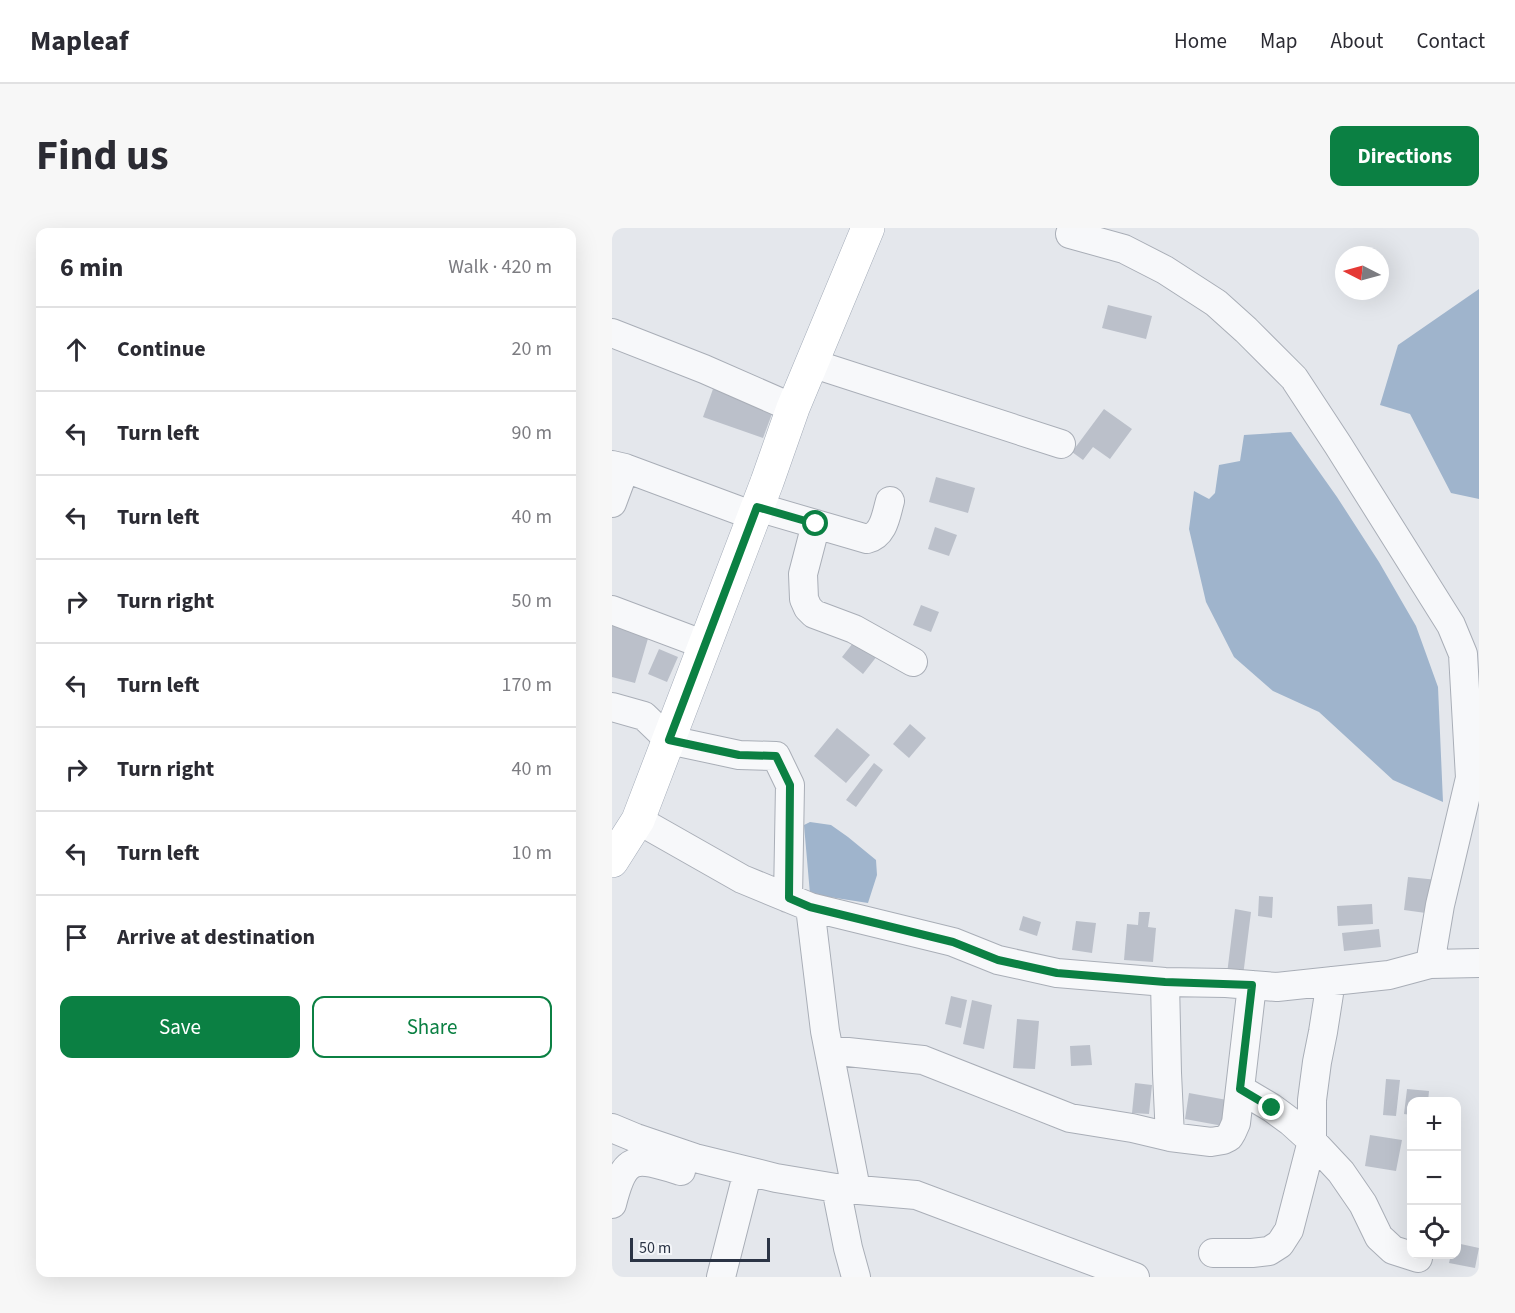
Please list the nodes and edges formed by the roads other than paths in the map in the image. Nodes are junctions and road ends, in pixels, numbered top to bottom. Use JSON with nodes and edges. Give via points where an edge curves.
{"nodes":[{"id":1,"x":868,"y":228,"type":"edge"},
{"id":2,"x":1070,"y":234,"type":"dead end"},
{"id":3,"x":612,"y":333,"type":"edge"},
{"id":4,"x":811,"y":363,"type":"junction"},
{"id":5,"x":793,"y":408,"type":"junction"},
{"id":6,"x":1061,"y":444,"type":"dead end"},
{"id":7,"x":619,"y":466,"type":"edge"},
{"id":8,"x":890,"y":501,"type":"dead end"},
{"id":9,"x":612,"y":503,"type":"edge"},
{"id":10,"x":755,"y":512,"type":"junction"},
{"id":11,"x":816,"y":524,"type":"junction"},
{"id":12,"x":612,"y":610,"type":"edge"},
{"id":13,"x":705,"y":645,"type":"junction"},
{"id":14,"x":913,"y":662,"type":"dead end"},
{"id":15,"x":612,"y":707,"type":"edge"},
{"id":16,"x":669,"y":740,"type":"junction"},
{"id":17,"x":638,"y":820,"type":"junction"},
{"id":18,"x":612,"y":861,"type":"edge"},
{"id":19,"x":800,"y":903,"type":"junction"},
{"id":20,"x":1479,"y":963,"type":"edge"},
{"id":21,"x":1430,"y":964,"type":"junction"},
{"id":22,"x":1331,"y":981,"type":"junction"},
{"id":23,"x":1165,"y":982,"type":"junction"},
{"id":24,"x":1252,"y":985,"type":"junction"},
{"id":25,"x":829,"y":1050,"type":"junction"},
{"id":26,"x":1240,"y":1089,"type":"junction"},
{"id":27,"x":612,"y":1128,"type":"edge"},
{"id":28,"x":1170,"y":1137,"type":"junction"},
{"id":29,"x":1312,"y":1141,"type":"junction"},
{"id":30,"x":745,"y":1180,"type":"junction"},
{"id":31,"x":846,"y":1189,"type":"junction"},
{"id":32,"x":612,"y":1204,"type":"edge"},
{"id":33,"x":1214,"y":1253,"type":"dead end"},
{"id":34,"x":1417,"y":1263,"type":"edge"},
{"id":35,"x":721,"y":1277,"type":"edge"},
{"id":36,"x":856,"y":1277,"type":"edge"},
{"id":37,"x":1135,"y":1277,"type":"edge"}],
"edges":[{"from":1,"to":4,"type":"main road"},
{"from":2,"to":21,"type":"street","via":[[1124,249],[1165,270],[1216,303],[1294,378],[1451,625],[1462,654],[1470,778]]},
{"from":3,"to":5,"type":"street"},
{"from":4,"to":5,"type":"main road"},
{"from":4,"to":6,"type":"street"},
{"from":5,"to":10,"type":"main road"},
{"from":7,"to":9,"type":"street"},
{"from":7,"to":10,"type":"street"},
{"from":8,"to":11,"type":"street","via":[[881,530],[872,538]]},
{"from":10,"to":11,"type":"street"},
{"from":10,"to":13,"type":"main road"},
{"from":11,"to":14,"type":"street","via":[[803,574],[802,588],[808,608]]},
{"from":12,"to":13,"type":"street"},
{"from":13,"to":16,"type":"main road"},
{"from":15,"to":16,"type":"street","via":[[644,716]]},
{"from":16,"to":17,"type":"main road"},
{"from":16,"to":19,"type":"street","via":[[739,755],[776,756],[790,785]]},
{"from":17,"to":18,"type":"main road"},
{"from":17,"to":19,"type":"street","via":[[734,874]]},
{"from":19,"to":23,"type":"street","via":[[1057,973]]},
{"from":19,"to":25,"type":"street"},
{"from":20,"to":21,"type":"street"},
{"from":21,"to":22,"type":"street","via":[[1389,975]]},
{"from":22,"to":24,"type":"street","via":[[1277,987]]},
{"from":22,"to":29,"type":"street","via":[[1312,1100]]},
{"from":23,"to":24,"type":"street"},
{"from":23,"to":28,"type":"street"},
{"from":24,"to":26,"type":"street"},
{"from":25,"to":28,"type":"street","via":[[923,1060],[1070,1118]]},
{"from":25,"to":31,"type":"street"},
{"from":26,"to":28,"type":"street","via":[[1236,1123],[1229,1137],[1211,1142]]},
{"from":26,"to":29,"type":"street","via":[[1272,1108]]},
{"from":27,"to":30,"type":"street"},
{"from":29,"to":33,"type":"street","via":[[1289,1230],[1280,1244],[1269,1251]]},
{"from":29,"to":34,"type":"street","via":[[1341,1172],[1379,1237]]},
{"from":30,"to":31,"type":"street","via":[[776,1178]]},
{"from":30,"to":32,"type":"street","via":[[637,1161],[625,1170]]},
{"from":30,"to":35,"type":"street"},
{"from":31,"to":36,"type":"street","via":[[848,1248]]},
{"from":31,"to":37,"type":"street","via":[[916,1195]]}]}
